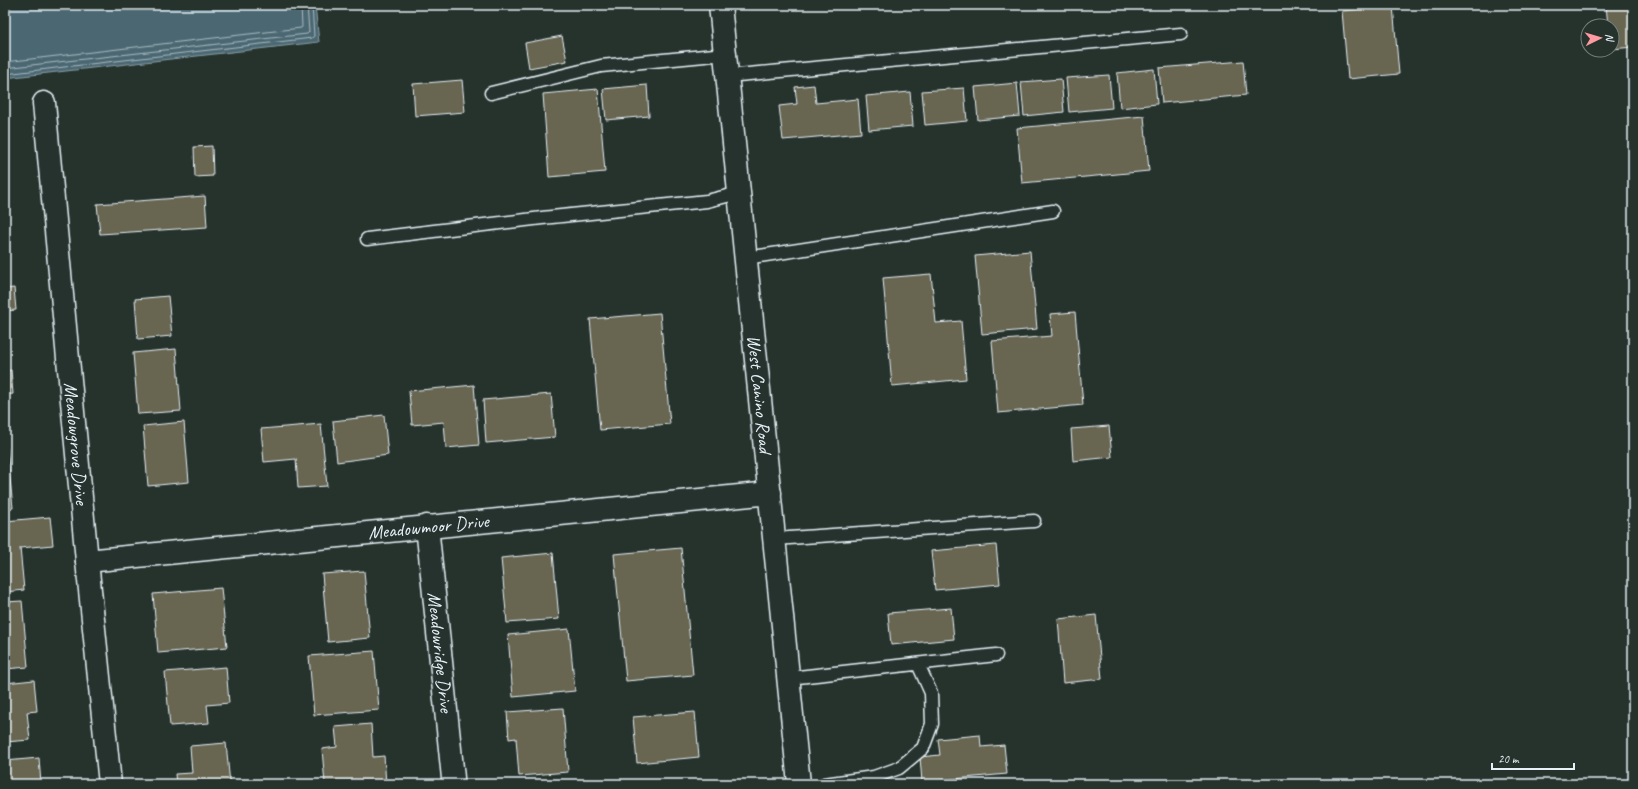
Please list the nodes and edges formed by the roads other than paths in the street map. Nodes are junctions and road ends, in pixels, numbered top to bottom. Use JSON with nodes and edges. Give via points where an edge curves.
{"nodes":[{"id":1,"x":720,"y":5,"type":"edge"},
{"id":2,"x":1180,"y":34,"type":"dead end"},
{"id":3,"x":725,"y":54,"type":"junction"},
{"id":4,"x":727,"y":76,"type":"junction"},
{"id":5,"x":491,"y":93,"type":"dead end"},
{"id":6,"x":44,"y":103,"type":"dead end"},
{"id":7,"x":739,"y":193,"type":"junction"},
{"id":8,"x":1052,"y":211,"type":"dead end"},
{"id":9,"x":367,"y":239,"type":"dead end"},
{"id":10,"x":746,"y":258,"type":"junction"},
{"id":11,"x":770,"y":493,"type":"junction"},
{"id":12,"x":1034,"y":521,"type":"dead end"},
{"id":13,"x":427,"y":526,"type":"junction"},
{"id":14,"x":775,"y":539,"type":"junction"},
{"id":15,"x":87,"y":561,"type":"junction"},
{"id":16,"x":996,"y":654,"type":"dead end"},
{"id":17,"x":918,"y":664,"type":"junction"},
{"id":18,"x":789,"y":678,"type":"junction"},
{"id":19,"x":453,"y":778,"type":"dead end"},
{"id":20,"x":110,"y":784,"type":"edge"},
{"id":21,"x":799,"y":784,"type":"edge"},
{"id":22,"x":824,"y":784,"type":"edge"}],
"edges":[{"from":1,"to":3,"type":"street","name":"West Canino Road"},
{"from":2,"to":4,"type":"lane"},
{"from":3,"to":4,"type":"street","name":"West Canino Road"},
{"from":3,"to":5,"type":"lane","via":[[601,66]]},
{"from":4,"to":7,"type":"street","name":"West Canino Road"},
{"from":6,"to":15,"type":"street","name":"Meadowgrove Drive"},
{"from":7,"to":9,"type":"lane","via":[[707,201]]},
{"from":7,"to":10,"type":"street","name":"West Canino Road"},
{"from":8,"to":10,"type":"lane"},
{"from":10,"to":11,"type":"street","name":"West Canino Road"},
{"from":11,"to":13,"type":"street","name":"Meadowmoor Drive"},
{"from":11,"to":14,"type":"street","name":"West Canino Road"},
{"from":12,"to":14,"type":"lane"},
{"from":13,"to":15,"type":"street","name":"Meadowmoor Drive"},
{"from":13,"to":19,"type":"street","name":"Meadowridge Drive"},
{"from":14,"to":18,"type":"street","name":"West Canino Road"},
{"from":15,"to":20,"type":"street","name":"Meadowgrove Drive"},
{"from":16,"to":17,"type":"lane"},
{"from":17,"to":18,"type":"lane"},
{"from":17,"to":22,"type":"lane","via":[[931,693],[932,724],[923,748],[899,768],[874,777]]},
{"from":18,"to":21,"type":"street","name":"West Canino Road"}]}
